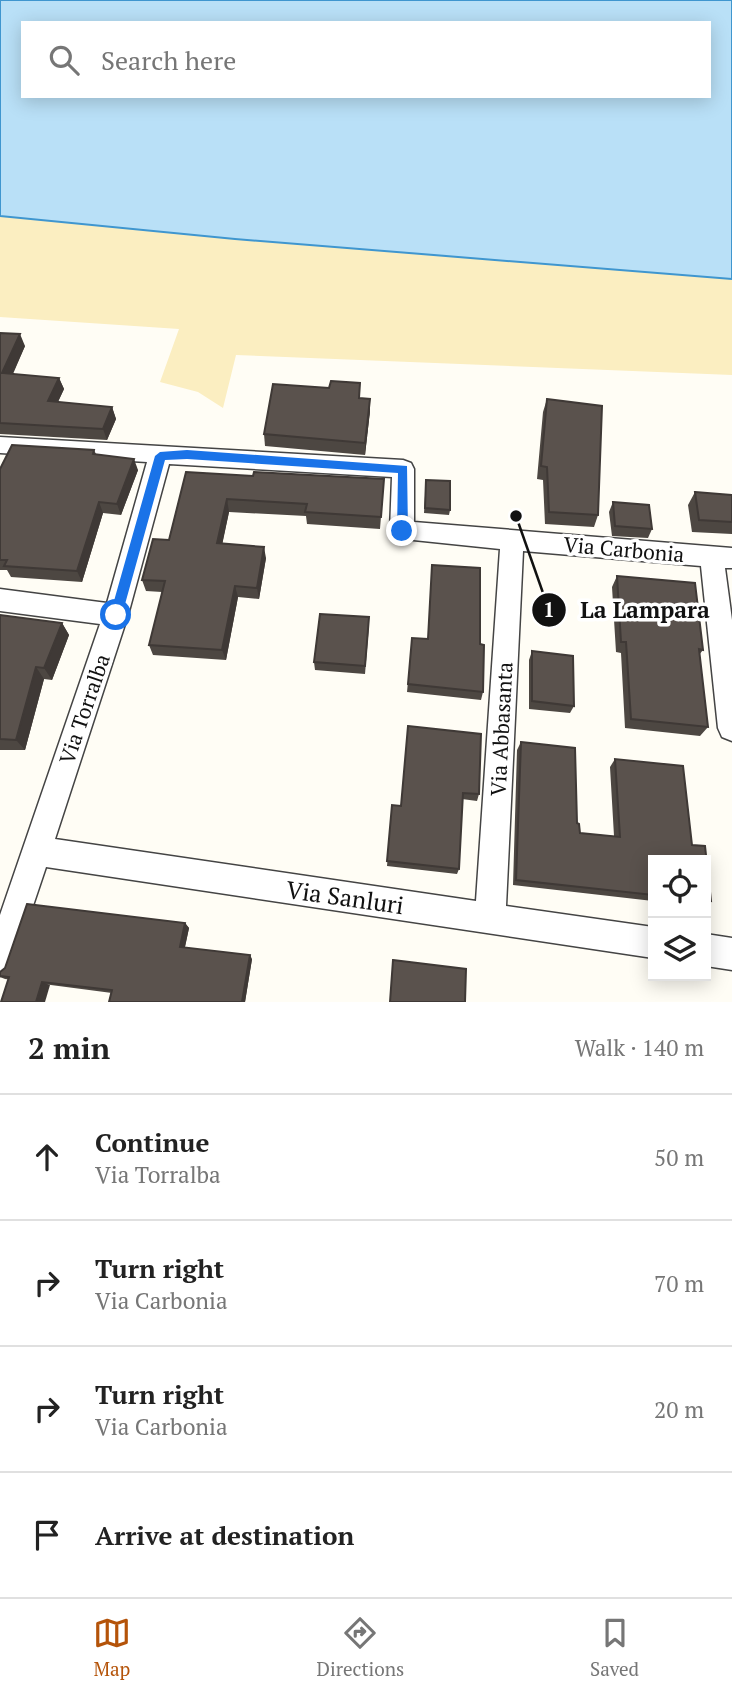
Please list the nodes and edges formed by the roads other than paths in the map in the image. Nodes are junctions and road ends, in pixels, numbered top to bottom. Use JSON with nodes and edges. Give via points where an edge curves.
{"nodes":[{"id":1,"x":0,"y":445,"type":"edge"},
{"id":2,"x":160,"y":456,"type":"junction"},
{"id":3,"x":512,"y":540,"type":"junction"},
{"id":4,"x":722,"y":557,"type":"edge"},
{"id":5,"x":0,"y":600,"type":"edge"},
{"id":6,"x":116,"y":615,"type":"junction"},
{"id":7,"x":732,"y":728,"type":"edge"},
{"id":8,"x":37,"y":851,"type":"junction"},
{"id":9,"x":490,"y":919,"type":"junction"},
{"id":10,"x":648,"y":942,"type":"edge"},
{"id":11,"x":711,"y":951,"type":"edge"},
{"id":12,"x":732,"y":954,"type":"edge"},
{"id":13,"x":0,"y":960,"type":"edge"}],
"edges":[{"from":1,"to":2,"type":"street"},
{"from":2,"to":3,"type":"street","name":"Via Carbonia","via":[[403,469],[402,531]]},
{"from":2,"to":6,"type":"street","name":"Via Torralba"},
{"from":3,"to":4,"type":"street","name":"Via Carbonia"},
{"from":3,"to":9,"type":"street","name":"Via Abbasanta"},
{"from":4,"to":7,"type":"street"},
{"from":5,"to":6,"type":"street"},
{"from":6,"to":8,"type":"street","name":"Via Torralba"},
{"from":8,"to":9,"type":"street","name":"Via Sanluri"},
{"from":8,"to":13,"type":"street","name":"Via Torralba"},
{"from":9,"to":10,"type":"street","name":"Via Sanluri"},
{"from":11,"to":12,"type":"street"}]}
